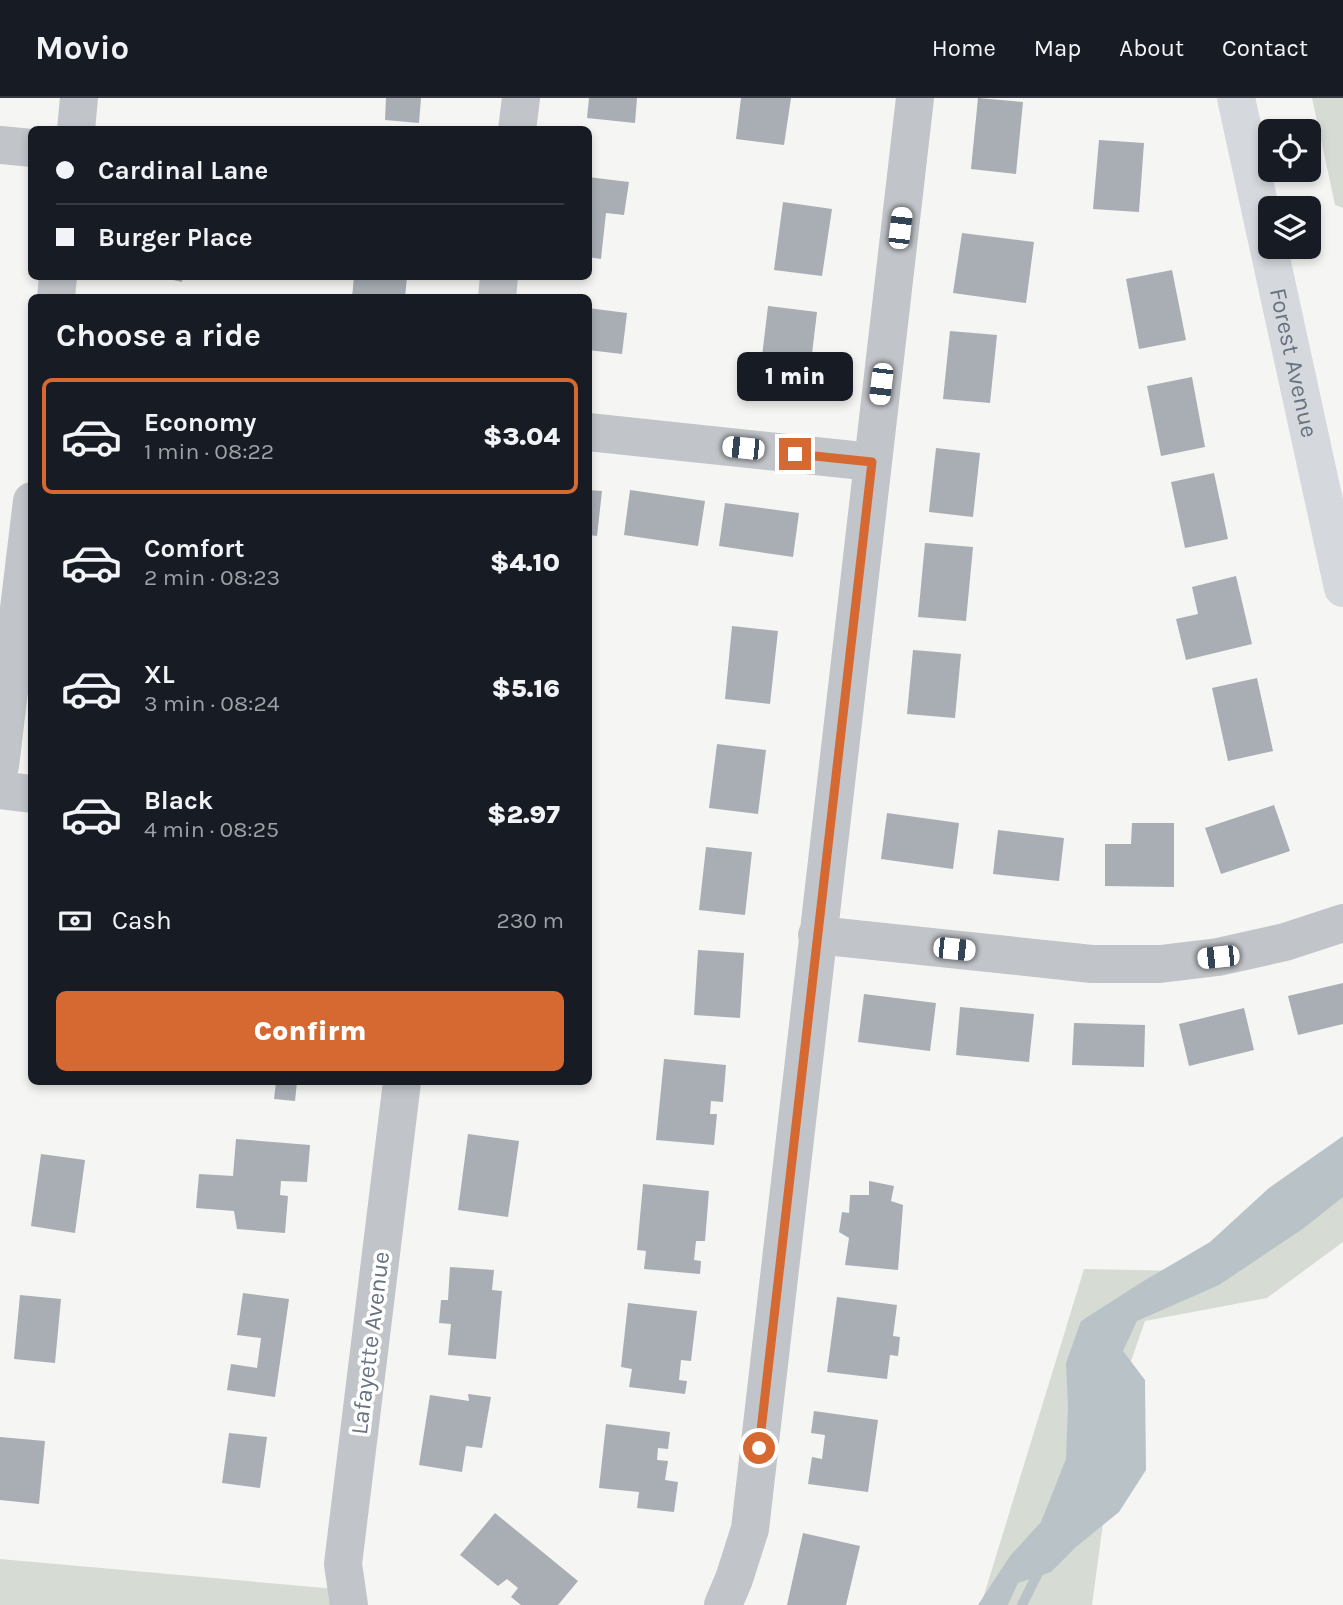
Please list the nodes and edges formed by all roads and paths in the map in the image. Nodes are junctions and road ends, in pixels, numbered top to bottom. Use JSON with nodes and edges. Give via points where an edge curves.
{"nodes":[{"id":1,"x":79,"y":98,"type":"edge"},
{"id":2,"x":521,"y":98,"type":"edge"},
{"id":3,"x":915,"y":98,"type":"edge"},
{"id":4,"x":1236,"y":98,"type":"edge"},
{"id":5,"x":76,"y":126,"type":"edge"},
{"id":6,"x":518,"y":126,"type":"edge"},
{"id":7,"x":0,"y":145,"type":"edge"},
{"id":8,"x":28,"y":148,"type":"edge"},
{"id":9,"x":592,"y":432,"type":"edge"},
{"id":10,"x":872,"y":462,"type":"junction"},
{"id":11,"x":28,"y":534,"type":"edge"},
{"id":12,"x":1343,"y":588,"type":"edge"},
{"id":13,"x":0,"y":766,"type":"edge"},
{"id":14,"x":0,"y":790,"type":"edge"},
{"id":15,"x":28,"y":794,"type":"edge"},
{"id":16,"x":1343,"y":923,"type":"edge"},
{"id":17,"x":817,"y":935,"type":"junction"},
{"id":18,"x":402,"y":1085,"type":"edge"},
{"id":19,"x":349,"y":1605,"type":"edge"},
{"id":20,"x":723,"y":1605,"type":"edge"}],
"edges":[{"from":1,"to":5,"type":"street"},
{"from":2,"to":6,"type":"street"},
{"from":3,"to":10,"type":"street"},
{"from":4,"to":12,"type":"main road","name":"Forest Avenue"},
{"from":7,"to":8,"type":"street"},
{"from":9,"to":10,"type":"street"},
{"from":10,"to":17,"type":"street"},
{"from":11,"to":13,"type":"street"},
{"from":14,"to":15,"type":"street"},
{"from":16,"to":17,"type":"street","via":[[1285,942],[1160,964],[1091,964]]},
{"from":17,"to":20,"type":"street","via":[[750,1529]]},
{"from":18,"to":19,"type":"street","name":"Lafayette Avenue","via":[[343,1564]]}]}
